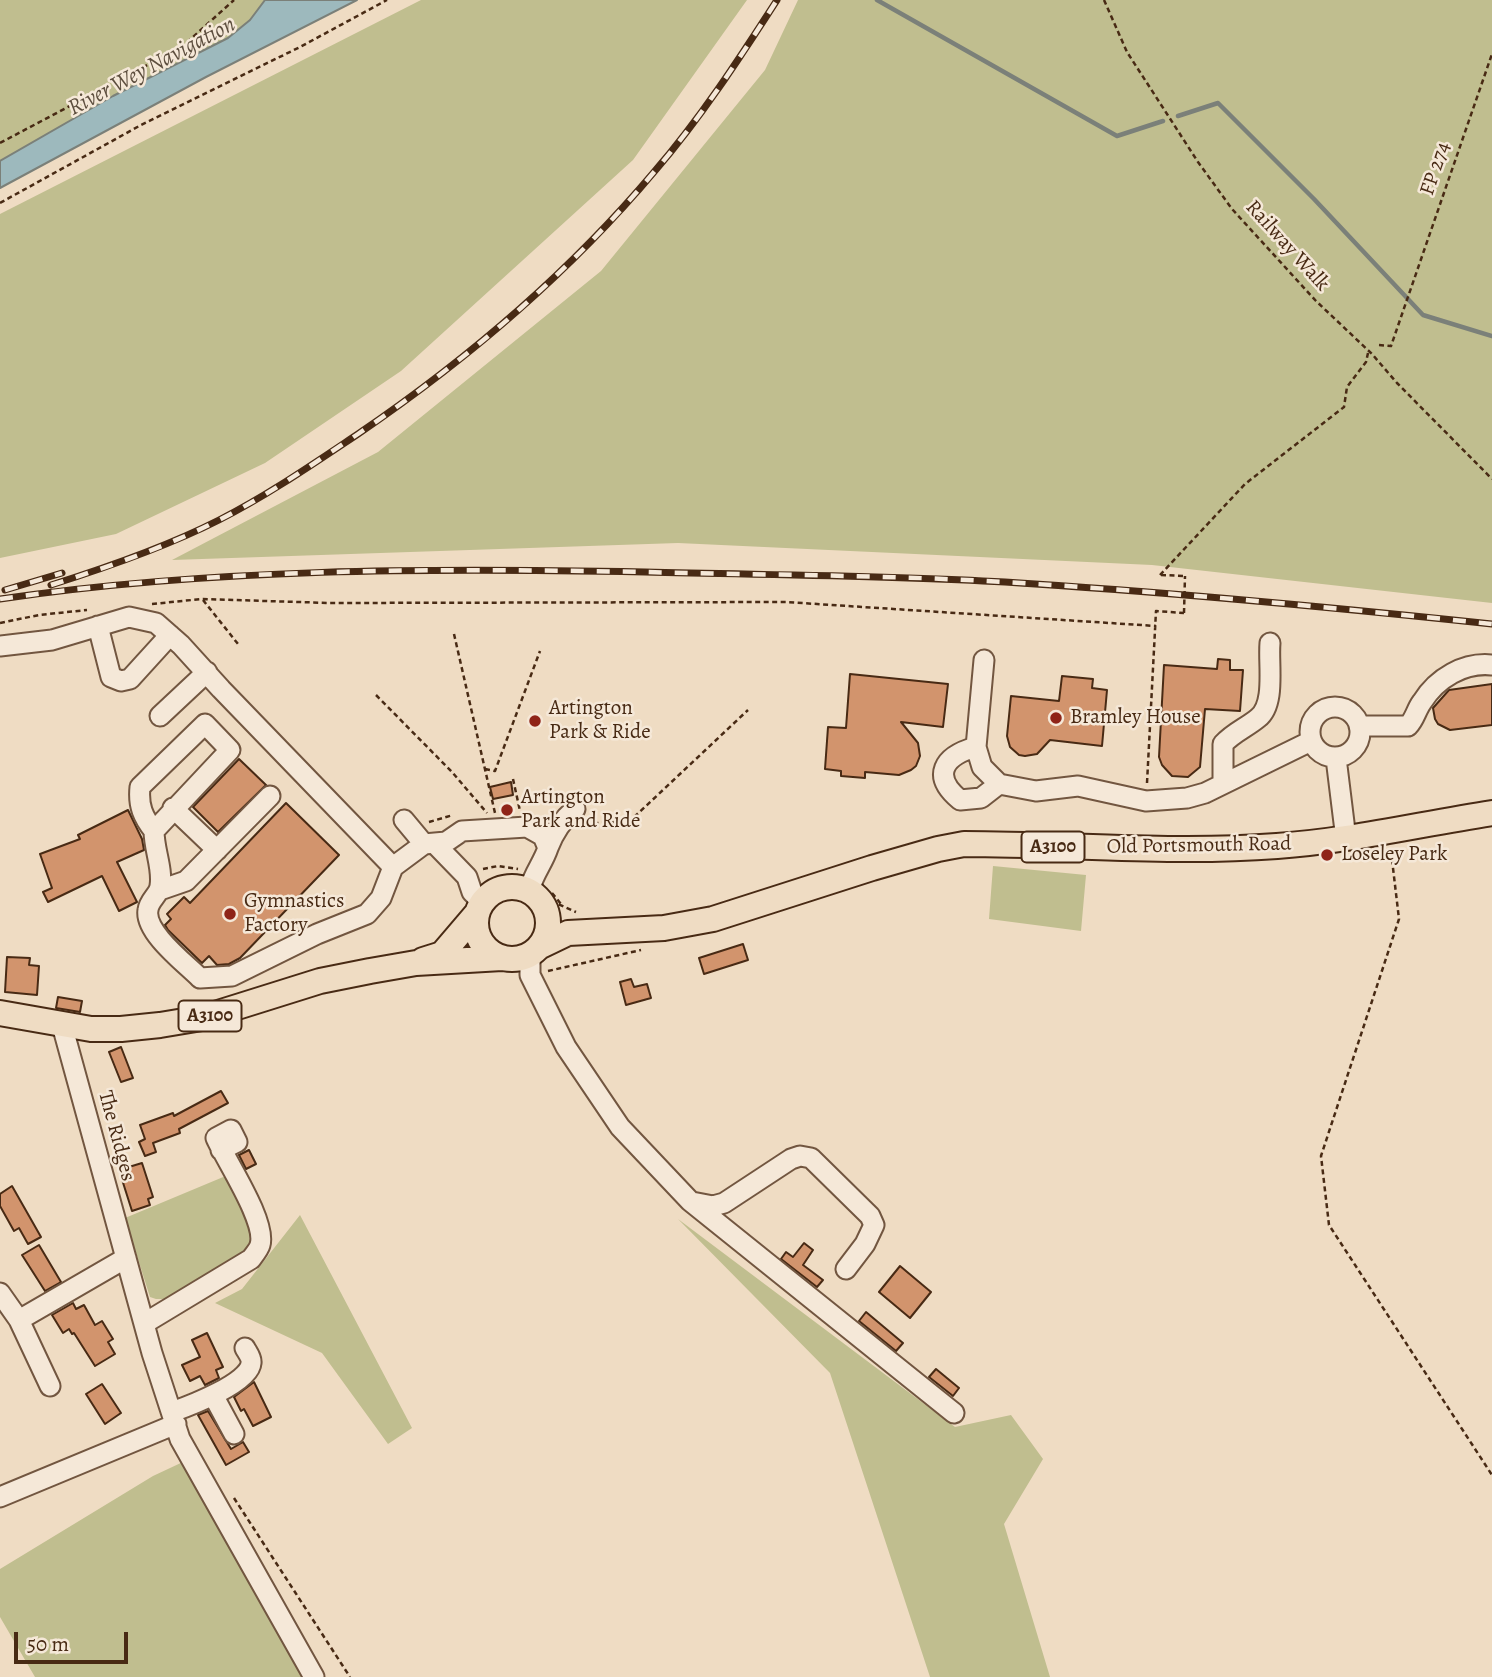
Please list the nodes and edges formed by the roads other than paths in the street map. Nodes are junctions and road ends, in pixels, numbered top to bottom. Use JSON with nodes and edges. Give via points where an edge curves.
{"nodes":[{"id":1,"x":96,"y":618,"type":"junction"},
{"id":2,"x":170,"y":635,"type":"junction"},
{"id":3,"x":1270,"y":643,"type":"dead end"},
{"id":4,"x":0,"y":646,"type":"edge"},
{"id":5,"x":984,"y":660,"type":"dead end"},
{"id":6,"x":1492,"y":665,"type":"edge"},
{"id":7,"x":207,"y":672,"type":"junction"},
{"id":8,"x":160,"y":716,"type":"dead end"},
{"id":9,"x":1359,"y":726,"type":"junction"},
{"id":10,"x":1311,"y":740,"type":"junction"},
{"id":11,"x":975,"y":747,"type":"junction"},
{"id":12,"x":1336,"y":758,"type":"junction"},
{"id":13,"x":999,"y":784,"type":"junction"},
{"id":14,"x":1223,"y":784,"type":"junction"},
{"id":15,"x":270,"y":796,"type":"dead end"},
{"id":16,"x":173,"y":808,"type":"junction"},
{"id":17,"x":1492,"y":813,"type":"edge"},
{"id":18,"x":579,"y":817,"type":"road end"},
{"id":19,"x":404,"y":820,"type":"dead end"},
{"id":20,"x":154,"y":831,"type":"junction"},
{"id":21,"x":462,"y":831,"type":"junction"},
{"id":22,"x":1346,"y":839,"type":"junction"},
{"id":23,"x":430,"y":844,"type":"junction"},
{"id":24,"x":548,"y":848,"type":"junction"},
{"id":25,"x":217,"y":850,"type":"junction"},
{"id":26,"x":453,"y":861,"type":"junction"},
{"id":27,"x":393,"y":867,"type":"junction"},
{"id":28,"x":160,"y":890,"type":"junction"},
{"id":29,"x":537,"y":892,"type":"junction"},
{"id":30,"x":479,"y":908,"type":"junction"},
{"id":31,"x":622,"y":929,"type":"junction"},
{"id":32,"x":535,"y":951,"type":"junction"},
{"id":33,"x":502,"y":958,"type":"junction"},
{"id":34,"x":416,"y":963,"type":"junction"},
{"id":35,"x":0,"y":1013,"type":"edge"},
{"id":36,"x":62,"y":1025,"type":"junction"},
{"id":37,"x":221,"y":1150,"type":"dead end"},
{"id":38,"x":690,"y":1201,"type":"junction"},
{"id":39,"x":126,"y":1258,"type":"junction"},
{"id":40,"x":846,"y":1269,"type":"dead end"},
{"id":41,"x":0,"y":1293,"type":"edge"},
{"id":42,"x":19,"y":1320,"type":"junction"},
{"id":43,"x":145,"y":1323,"type":"junction"},
{"id":44,"x":245,"y":1348,"type":"dead end"},
{"id":45,"x":50,"y":1386,"type":"dead end"},
{"id":46,"x":213,"y":1395,"type":"junction"},
{"id":47,"x":954,"y":1413,"type":"dead end"},
{"id":48,"x":174,"y":1418,"type":"junction"},
{"id":49,"x":234,"y":1434,"type":"dead end"},
{"id":50,"x":0,"y":1497,"type":"edge"},
{"id":51,"x":314,"y":1677,"type":"edge"}],
"edges":[{"from":1,"to":2,"type":"street","via":[[136,618],[156,624]]},
{"from":1,"to":2,"type":"street","via":[[111,677],[121,681],[130,679]]},
{"from":1,"to":4,"type":"street","via":[[52,640]]},
{"from":2,"to":7,"type":"street"},
{"from":3,"to":14,"type":"street","via":[[1265,710],[1223,744]]},
{"from":5,"to":11,"type":"street"},
{"from":6,"to":9,"type":"street","via":[[1463,668],[1434,686],[1408,726]]},
{"from":7,"to":8,"type":"street"},
{"from":7,"to":27,"type":"street"},
{"from":9,"to":10,"type":"street","via":[[1345,709],[1328,708],[1312,720]]},
{"from":9,"to":12,"type":"street","via":[[1354,748]]},
{"from":10,"to":12,"type":"street","via":[[1318,752]]},
{"from":10,"to":14,"type":"street"},
{"from":11,"to":13,"type":"street","via":[[982,767]]},
{"from":11,"to":13,"type":"street","via":[[950,758],[943,773],[947,789],[960,800],[981,798]]},
{"from":12,"to":22,"type":"street"},
{"from":13,"to":14,"type":"street","via":[[1036,791],[1078,786],[1146,801],[1187,798]]},
{"from":15,"to":25,"type":"street"},
{"from":16,"to":20,"type":"street"},
{"from":16,"to":20,"type":"street","via":[[230,750],[205,724],[140,787],[143,816]]},
{"from":16,"to":25,"type":"street"},
{"from":17,"to":22,"type":"main road","name":"Old Portsmouth Road","number":"A3100"},
{"from":18,"to":24,"type":"street","via":[[565,818]]},
{"from":19,"to":23,"type":"street"},
{"from":20,"to":28,"type":"street"},
{"from":21,"to":23,"type":"street","via":[[446,842]]},
{"from":21,"to":24,"type":"street","via":[[527,827],[543,836]]},
{"from":21,"to":26,"type":"street","via":[[452,849]]},
{"from":22,"to":31,"type":"main road","name":"Old Portsmouth Road","number":"A3100","via":[[1199,850],[964,844],[713,919],[664,928]]},
{"from":23,"to":26,"type":"street"},
{"from":23,"to":27,"type":"street"},
{"from":24,"to":29,"type":"street"},
{"from":25,"to":28,"type":"street","via":[[186,881]]},
{"from":26,"to":30,"type":"street","via":[[467,877]]},
{"from":27,"to":28,"type":"street","via":[[381,898],[368,914],[232,976],[200,978],[153,932],[148,906]]},
{"from":29,"to":30,"type":"main road","via":[[508,887],[494,891]]},
{"from":29,"to":31,"type":"main road","name":"Old Portsmouth Road","number":"A3100","via":[[572,917]]},
{"from":29,"to":32,"type":"main road","via":[[548,919],[547,933]]},
{"from":30,"to":33,"type":"main road","via":[[476,928],[480,941]]},
{"from":30,"to":34,"type":"main road","number":"A3100","via":[[442,954]]},
{"from":31,"to":32,"type":"main road","name":"Old Portsmouth Road","number":"A3100","via":[[568,933]]},
{"from":32,"to":33,"type":"main road","via":[[516,960]]},
{"from":32,"to":38,"type":"street","via":[[530,975],[566,1047],[620,1127]]},
{"from":33,"to":34,"type":"main road","number":"A3100"},
{"from":34,"to":36,"type":"main road","number":"A3100","via":[[320,981],[202,1018],[121,1029]]},
{"from":35,"to":36,"type":"main road","number":"A3100"},
{"from":36,"to":39,"type":"street","name":"The Ridges"},
{"from":37,"to":43,"type":"street","via":[[261,1228],[260,1245],[251,1259]]},
{"from":38,"to":40,"type":"street","via":[[713,1206],[724,1203],[790,1159],[811,1158],[874,1225]]},
{"from":38,"to":47,"type":"street"},
{"from":39,"to":42,"type":"street"},
{"from":39,"to":43,"type":"street","name":"The Ridges"},
{"from":41,"to":42,"type":"street"},
{"from":42,"to":45,"type":"street"},
{"from":43,"to":48,"type":"street","name":"The Ridges"},
{"from":44,"to":46,"type":"street","via":[[251,1366],[245,1375]]},
{"from":46,"to":48,"type":"street"},
{"from":46,"to":49,"type":"street"},
{"from":48,"to":50,"type":"street"},
{"from":48,"to":51,"type":"street","name":"The Ridges","via":[[195,1467]]}]}
